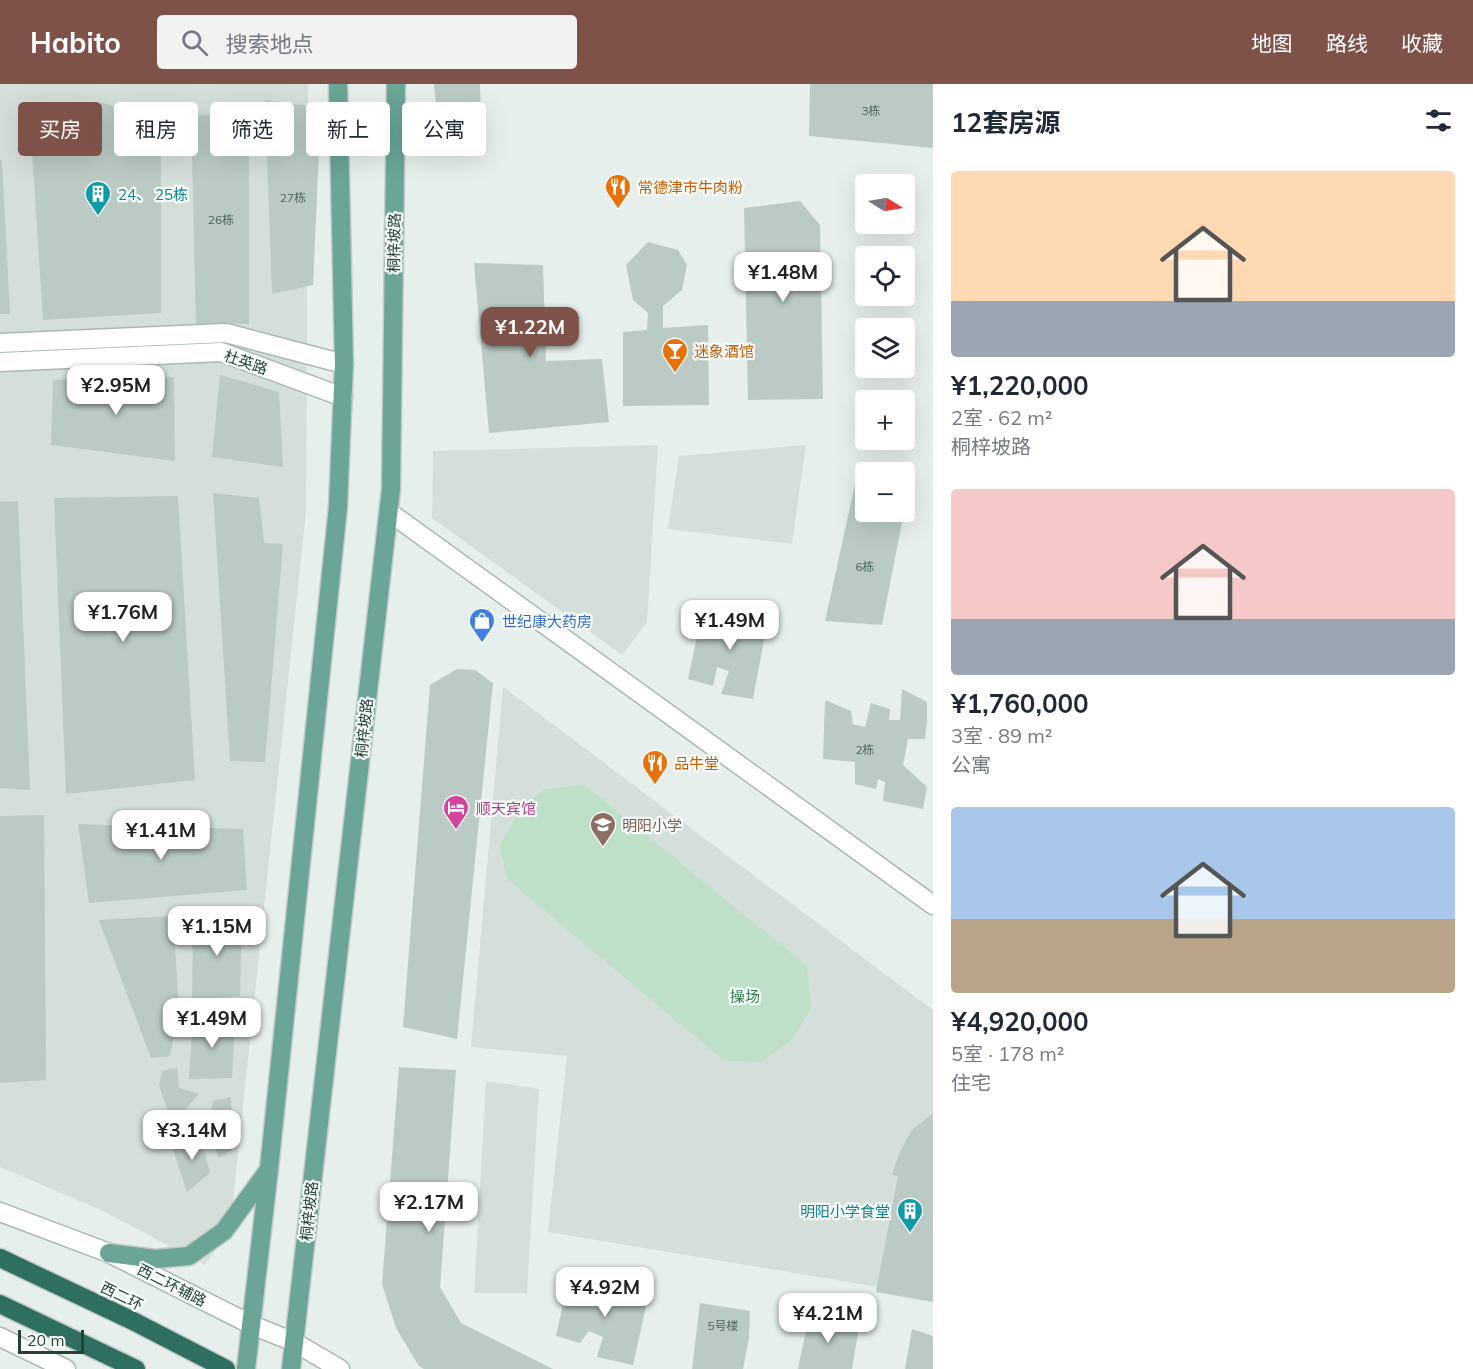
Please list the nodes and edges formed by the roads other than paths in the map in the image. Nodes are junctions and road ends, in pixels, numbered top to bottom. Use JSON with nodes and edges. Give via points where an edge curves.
{"nodes":[{"id":1,"x":338,"y":84,"type":"edge"},
{"id":2,"x":396,"y":84,"type":"edge"},
{"id":3,"x":0,"y":343,"type":"edge"},
{"id":4,"x":0,"y":362,"type":"edge"},
{"id":5,"x":344,"y":364,"type":"junction"},
{"id":6,"x":343,"y":397,"type":"junction"},
{"id":7,"x":389,"y":512,"type":"junction"},
{"id":8,"x":933,"y":905,"type":"edge"},
{"id":9,"x":269,"y":1169,"type":"junction"},
{"id":10,"x":0,"y":1212,"type":"edge"},
{"id":11,"x":109,"y":1253,"type":"junction"},
{"id":12,"x":0,"y":1258,"type":"edge"},
{"id":13,"x":0,"y":1305,"type":"edge"},
{"id":14,"x":252,"y":1325,"type":"junction"},
{"id":15,"x":0,"y":1337,"type":"edge"},
{"id":16,"x":294,"y":1342,"type":"junction"},
{"id":17,"x":66,"y":1369,"type":"edge"},
{"id":18,"x":136,"y":1369,"type":"edge"},
{"id":19,"x":226,"y":1369,"type":"edge"},
{"id":20,"x":246,"y":1369,"type":"edge"},
{"id":21,"x":291,"y":1369,"type":"edge"},
{"id":22,"x":340,"y":1369,"type":"edge"}],
"edges":[{"from":1,"to":5,"type":"main road"},
{"from":2,"to":7,"type":"main road","name":"桐梓坡路"},
{"from":3,"to":5,"type":"street","name":"杜英路","via":[[226,333]]},
{"from":4,"to":6,"type":"street","name":"杜英路","via":[[221,352]]},
{"from":5,"to":6,"type":"main road"},
{"from":6,"to":9,"type":"main road","via":[[338,507]]},
{"from":7,"to":8,"type":"street"},
{"from":7,"to":16,"type":"main road","name":"桐梓坡路"},
{"from":9,"to":11,"type":"main road","via":[[224,1231],[189,1256],[155,1259]]},
{"from":9,"to":14,"type":"main road"},
{"from":10,"to":11,"type":"street","name":"西二环辅路"},
{"from":11,"to":14,"type":"street","name":"西二环辅路"},
{"from":12,"to":19,"type":"highway","name":"西二环"},
{"from":13,"to":18,"type":"highway"},
{"from":14,"to":16,"type":"street","name":"西二环辅路"},
{"from":14,"to":20,"type":"main road"},
{"from":15,"to":17,"type":"street"},
{"from":16,"to":21,"type":"main road","name":"桐梓坡路"},
{"from":16,"to":22,"type":"street","name":"西二环辅路"}]}
